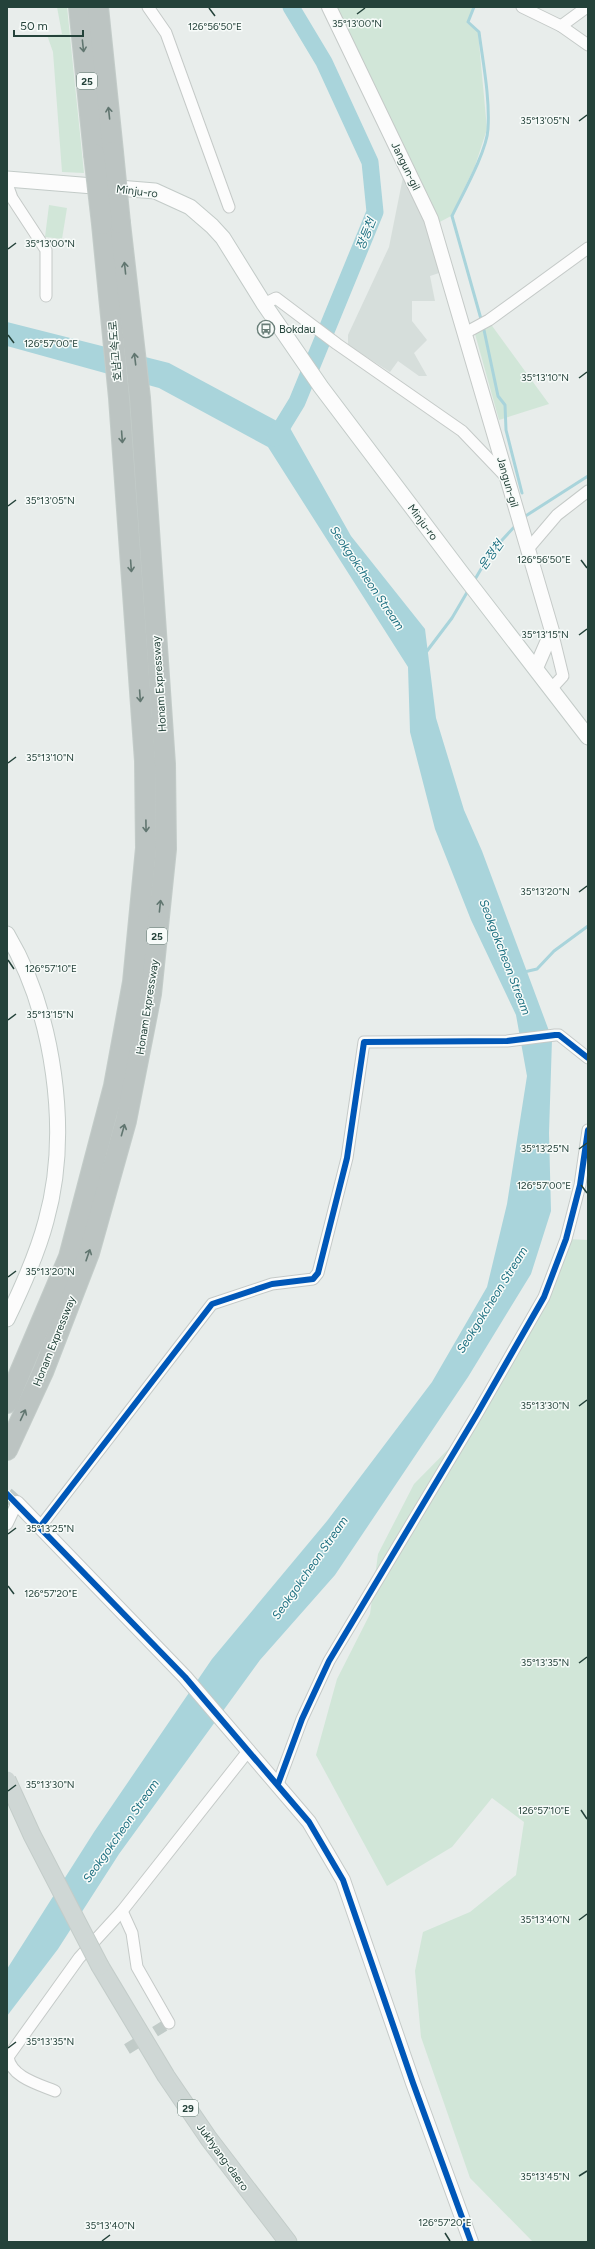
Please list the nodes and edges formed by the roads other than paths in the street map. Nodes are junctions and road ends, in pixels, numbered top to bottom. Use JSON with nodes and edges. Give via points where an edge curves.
{"nodes":[{"id":1,"x":79,"y":7,"type":"edge"},
{"id":2,"x":98,"y":7,"type":"edge"},
{"id":3,"x":148,"y":7,"type":"edge"},
{"id":4,"x":329,"y":7,"type":"edge"},
{"id":5,"x":522,"y":7,"type":"edge"},
{"id":6,"x":587,"y":7,"type":"edge"},
{"id":7,"x":561,"y":26,"type":"junction"},
{"id":8,"x":588,"y":46,"type":"edge"},
{"id":9,"x":104,"y":153,"type":"junction"},
{"id":10,"x":7,"y":179,"type":"edge"},
{"id":11,"x":7,"y":184,"type":"edge"},
{"id":12,"x":229,"y":207,"type":"dead end"},
{"id":13,"x":588,"y":248,"type":"edge"},
{"id":14,"x":46,"y":296,"type":"dead end"},
{"id":15,"x":264,"y":304,"type":"junction"},
{"id":16,"x":120,"y":305,"type":"junction"},
{"id":17,"x":465,"y":333,"type":"junction"},
{"id":18,"x":119,"y":398,"type":"joint"},
{"id":19,"x":140,"y":398,"type":"joint"},
{"id":20,"x":507,"y":478,"type":"junction"},
{"id":21,"x":588,"y":491,"type":"edge"},
{"id":22,"x":526,"y":544,"type":"junction"},
{"id":23,"x":552,"y":631,"type":"junction"},
{"id":24,"x":536,"y":668,"type":"junction"},
{"id":25,"x":551,"y":689,"type":"junction"},
{"id":26,"x":588,"y":737,"type":"edge"},
{"id":27,"x":7,"y":934,"type":"edge"},
{"id":28,"x":588,"y":1058,"type":"edge"},
{"id":29,"x":588,"y":1130,"type":"edge"},
{"id":30,"x":7,"y":1319,"type":"edge"},
{"id":31,"x":7,"y":1403,"type":"edge"},
{"id":32,"x":7,"y":1450,"type":"edge"},
{"id":33,"x":17,"y":1503,"type":"joint"},
{"id":34,"x":7,"y":1524,"type":"edge"},
{"id":35,"x":40,"y":1527,"type":"junction"},
{"id":36,"x":248,"y":1750,"type":"junction"},
{"id":37,"x":7,"y":1780,"type":"edge"},
{"id":38,"x":278,"y":1784,"type":"junction"},
{"id":39,"x":122,"y":1910,"type":"junction"},
{"id":40,"x":170,"y":2023,"type":"dead end"},
{"id":41,"x":55,"y":2091,"type":"dead end"},
{"id":42,"x":288,"y":2242,"type":"edge"},
{"id":43,"x":471,"y":2242,"type":"edge"}],
"edges":[{"from":1,"to":9,"type":"highway","number":"25","one_way":true},
{"from":9,"to":2,"type":"highway","number":"25","one_way":true},
{"from":3,"to":12,"type":"street","via":[[166,33]]},
{"from":4,"to":17,"type":"street","name":"Jangun-gil","via":[[432,219]]},
{"from":5,"to":7,"type":"street"},
{"from":6,"to":7,"type":"street"},
{"from":7,"to":8,"type":"street"},
{"from":9,"to":16,"type":"highway","number":"25","bridge":true},
{"from":10,"to":15,"type":"main road","name":"Minju-ro","via":[[155,191],[179,201],[202,215],[223,238]]},
{"from":11,"to":14,"type":"street","via":[[12,198],[46,250]]},
{"from":13,"to":17,"type":"street","via":[[489,320]]},
{"from":15,"to":20,"type":"street","via":[[276,298],[462,432]]},
{"from":15,"to":24,"type":"main road","name":"Minju-ro","via":[[321,387]]},
{"from":16,"to":18,"type":"highway","name":"호남고속도로","number":"25"},
{"from":19,"to":16,"type":"highway","name":"호남고속도로","number":"25","one_way":true},
{"from":17,"to":20,"type":"street","name":"Jangun-gil"},
{"from":18,"to":31,"type":"highway","name":"Honam Expressway","number":"25","one_way":true,"via":[[145,761],[146,848],[133,982],[114,1086],[69,1258]]},
{"from":32,"to":19,"type":"highway","name":"Honam Expressway","number":"25","one_way":true,"via":[[43,1372],[89,1253],[126,1121],[151,994],[166,849],[165,771]]},
{"from":20,"to":22,"type":"street","name":"Jangun-gil"},
{"from":21,"to":22,"type":"street","via":[[556,515]]},
{"from":22,"to":23,"type":"street","name":"Jangun-gil"},
{"from":23,"to":24,"type":"street"},
{"from":23,"to":25,"type":"street","name":"Jangun-gil","via":[[562,676]]},
{"from":24,"to":25,"type":"main road","name":"Minju-ro"},
{"from":25,"to":26,"type":"main road","name":"Minju-ro"},
{"from":27,"to":30,"type":"main road","via":[[32,986],[47,1036],[53,1066],[57,1136],[53,1184],[46,1220],[36,1252]]},
{"from":28,"to":35,"type":"street","via":[[559,1035],[515,1040],[364,1042],[347,1158],[318,1273],[313,1279],[272,1284],[212,1304]]},
{"from":29,"to":38,"type":"street","via":[[580,1185],[566,1239],[544,1297],[329,1661],[302,1719]]},
{"from":33,"to":34,"type":"street"},
{"from":33,"to":35,"type":"street"},
{"from":35,"to":36,"type":"street","via":[[185,1677]]},
{"from":36,"to":38,"type":"street"},
{"from":36,"to":39,"type":"street"},
{"from":37,"to":42,"type":"main road","name":"Jukhyang-daero","number":"29","bridge":true,"via":[[32,1835],[100,1966],[166,2076],[209,2139]]},
{"from":38,"to":43,"type":"street","via":[[309,1822],[343,1880],[413,2084]]},
{"from":39,"to":40,"type":"street","via":[[132,1933],[137,1966]]},
{"from":39,"to":41,"type":"street","via":[[79,1958],[8,2057],[9,2064],[24,2079]]}]}
